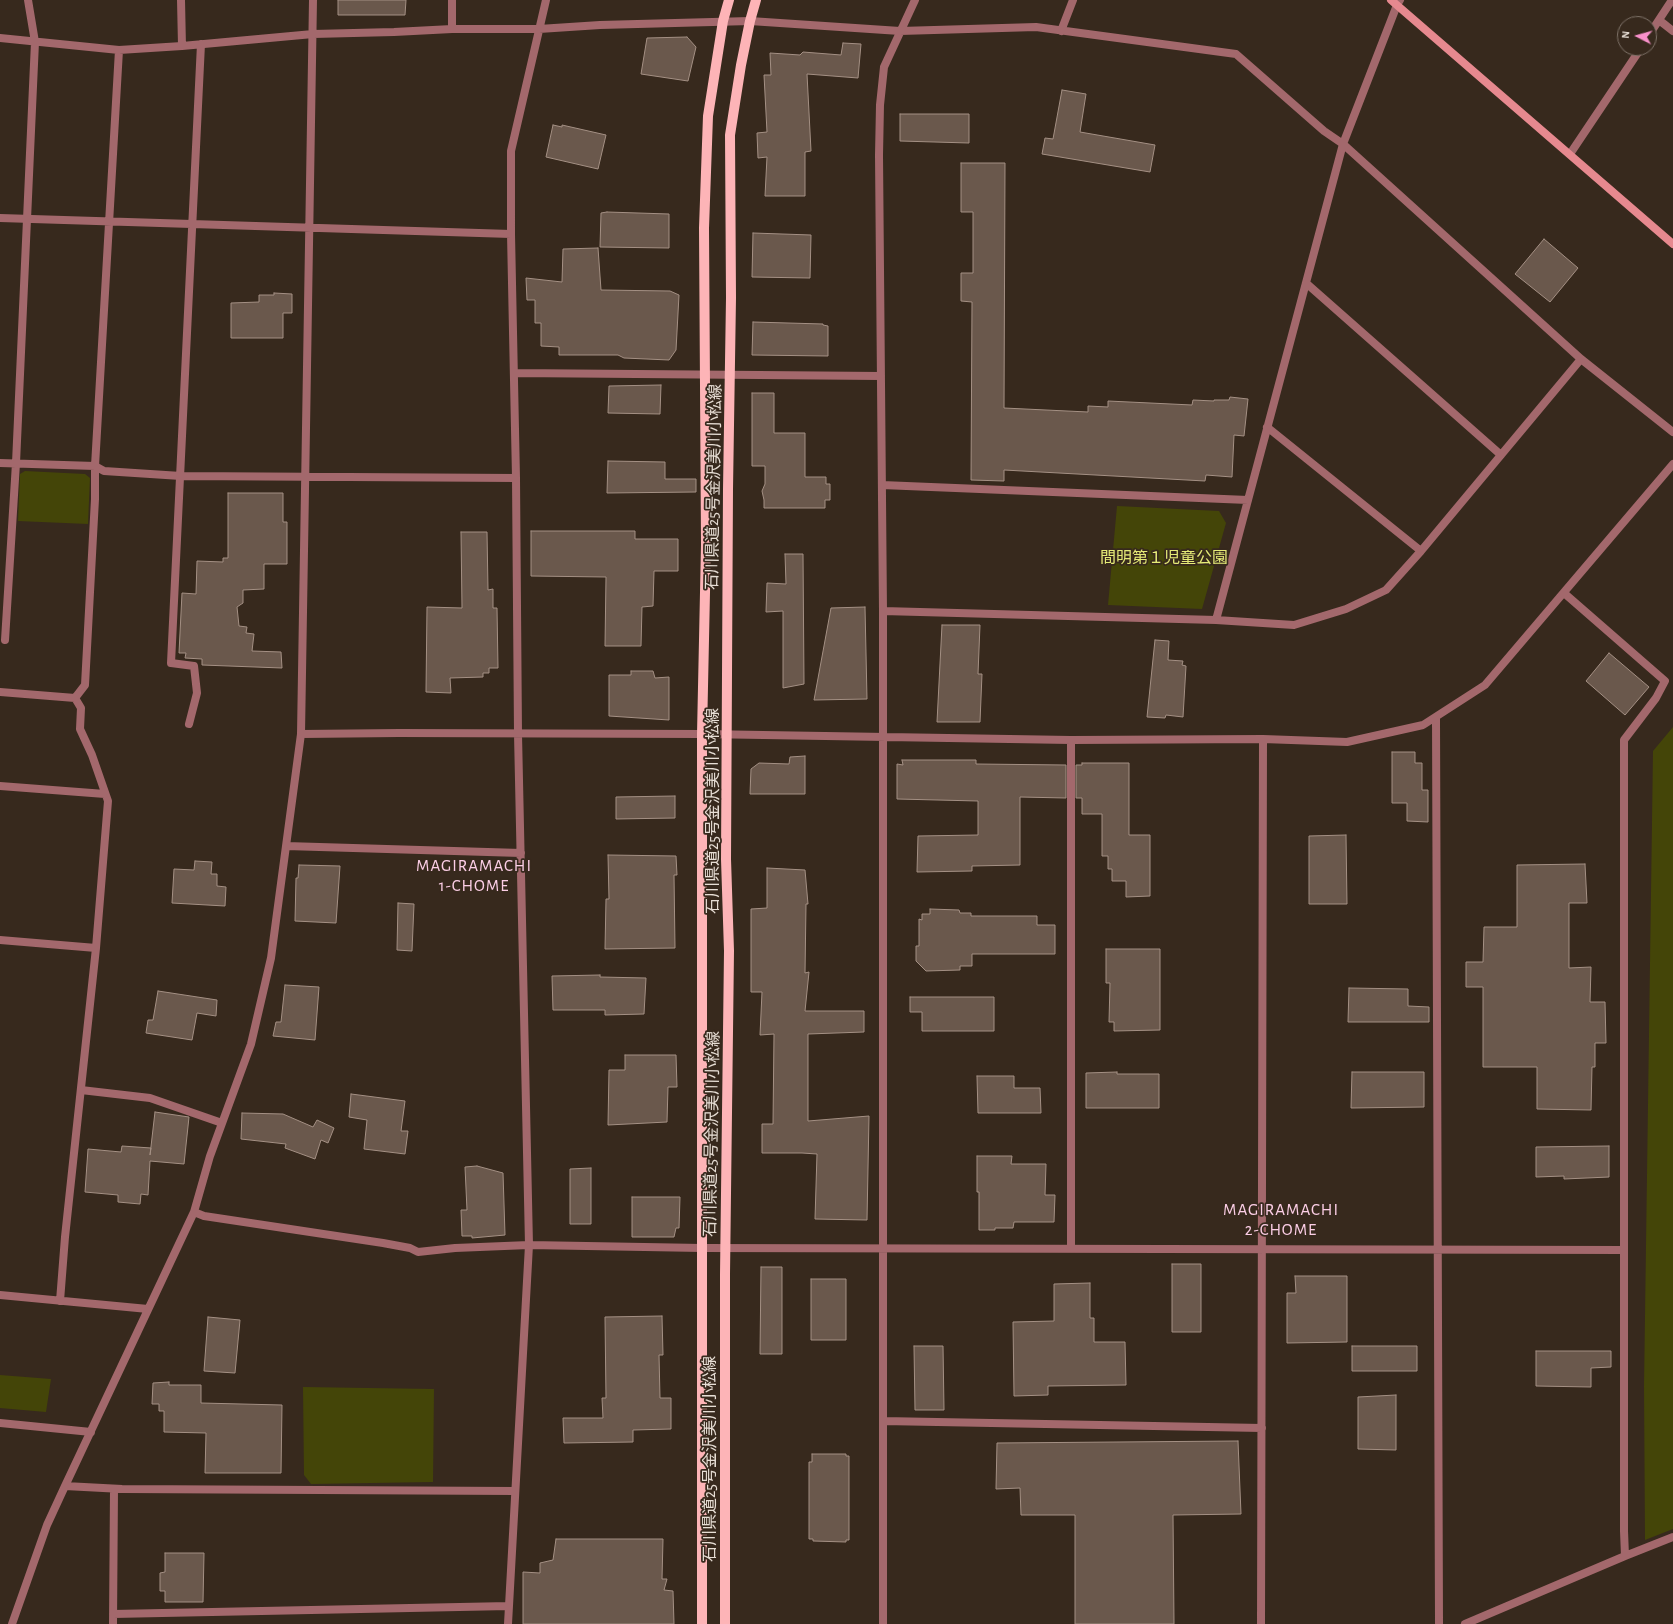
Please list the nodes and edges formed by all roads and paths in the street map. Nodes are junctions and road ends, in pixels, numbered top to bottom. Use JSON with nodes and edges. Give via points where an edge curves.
{"nodes":[{"id":1,"x":28,"y":0,"type":"edge"},
{"id":2,"x":181,"y":0,"type":"edge"},
{"id":3,"x":313,"y":0,"type":"edge"},
{"id":4,"x":452,"y":0,"type":"edge"},
{"id":5,"x":546,"y":0,"type":"edge"},
{"id":6,"x":729,"y":0,"type":"edge"},
{"id":7,"x":756,"y":0,"type":"edge"},
{"id":8,"x":915,"y":0,"type":"edge"},
{"id":9,"x":1073,"y":0,"type":"edge"},
{"id":10,"x":1672,"y":0,"type":"edge"},
{"id":11,"x":1396,"y":2,"type":"edge"},
{"id":12,"x":1659,"y":20,"type":"junction"},
{"id":13,"x":723,"y":21,"type":"junction"},
{"id":14,"x":750,"y":21,"type":"junction"},
{"id":15,"x":1657,"y":23,"type":"edge"},
{"id":16,"x":452,"y":29,"type":"junction"},
{"id":17,"x":539,"y":29,"type":"junction"},
{"id":18,"x":1061,"y":31,"type":"junction"},
{"id":19,"x":1673,"y":31,"type":"edge"},
{"id":20,"x":900,"y":32,"type":"junction"},
{"id":21,"x":313,"y":34,"type":"junction"},
{"id":22,"x":0,"y":38,"type":"edge"},
{"id":23,"x":35,"y":42,"type":"junction"},
{"id":24,"x":202,"y":44,"type":"junction"},
{"id":25,"x":182,"y":46,"type":"junction"},
{"id":26,"x":119,"y":50,"type":"junction"},
{"id":27,"x":1636,"y":56,"type":"edge"},
{"id":28,"x":1343,"y":144,"type":"junction"},
{"id":29,"x":1570,"y":154,"type":"junction"},
{"id":30,"x":0,"y":218,"type":"edge"},
{"id":31,"x":27,"y":219,"type":"junction"},
{"id":32,"x":109,"y":221,"type":"junction"},
{"id":33,"x":193,"y":224,"type":"junction"},
{"id":34,"x":310,"y":228,"type":"junction"},
{"id":35,"x":511,"y":234,"type":"junction"},
{"id":36,"x":1673,"y":244,"type":"edge"},
{"id":37,"x":1306,"y":284,"type":"junction"},
{"id":38,"x":1581,"y":359,"type":"junction"},
{"id":39,"x":514,"y":374,"type":"junction"},
{"id":40,"x":705,"y":375,"type":"junction"},
{"id":41,"x":730,"y":375,"type":"junction"},
{"id":42,"x":881,"y":376,"type":"junction"},
{"id":43,"x":1267,"y":428,"type":"junction"},
{"id":44,"x":1673,"y":432,"type":"edge"},
{"id":45,"x":1501,"y":455,"type":"junction"},
{"id":46,"x":0,"y":463,"type":"edge"},
{"id":47,"x":16,"y":464,"type":"junction"},
{"id":48,"x":1673,"y":464,"type":"edge"},
{"id":49,"x":95,"y":466,"type":"junction"},
{"id":50,"x":181,"y":476,"type":"junction"},
{"id":51,"x":306,"y":478,"type":"junction"},
{"id":52,"x":516,"y":478,"type":"junction"},
{"id":53,"x":882,"y":485,"type":"junction"},
{"id":54,"x":1248,"y":500,"type":"junction"},
{"id":55,"x":1420,"y":551,"type":"junction"},
{"id":56,"x":1564,"y":593,"type":"junction"},
{"id":57,"x":4,"y":595,"type":"edge"},
{"id":58,"x":883,"y":611,"type":"junction"},
{"id":59,"x":1216,"y":620,"type":"junction"},
{"id":60,"x":6,"y":640,"type":"dead end"},
{"id":61,"x":0,"y":692,"type":"edge"},
{"id":62,"x":75,"y":698,"type":"junction"},
{"id":63,"x":1436,"y":718,"type":"junction"},
{"id":64,"x":189,"y":724,"type":"dead end"},
{"id":65,"x":301,"y":734,"type":"junction"},
{"id":66,"x":518,"y":734,"type":"junction"},
{"id":67,"x":702,"y":734,"type":"junction"},
{"id":68,"x":727,"y":734,"type":"junction"},
{"id":69,"x":882,"y":738,"type":"junction"},
{"id":70,"x":1262,"y":739,"type":"junction"},
{"id":71,"x":1071,"y":740,"type":"junction"},
{"id":72,"x":0,"y":786,"type":"edge"},
{"id":73,"x":105,"y":794,"type":"junction"},
{"id":74,"x":286,"y":846,"type":"junction"},
{"id":75,"x":521,"y":853,"type":"junction"},
{"id":76,"x":0,"y":940,"type":"edge"},
{"id":77,"x":96,"y":948,"type":"junction"},
{"id":78,"x":81,"y":1090,"type":"junction"},
{"id":79,"x":222,"y":1123,"type":"junction"},
{"id":80,"x":194,"y":1212,"type":"junction"},
{"id":81,"x":529,"y":1245,"type":"junction"},
{"id":82,"x":702,"y":1248,"type":"junction"},
{"id":83,"x":726,"y":1248,"type":"junction"},
{"id":84,"x":883,"y":1248,"type":"junction"},
{"id":85,"x":1071,"y":1249,"type":"junction"},
{"id":86,"x":1262,"y":1249,"type":"junction"},
{"id":87,"x":1438,"y":1250,"type":"junction"},
{"id":88,"x":1624,"y":1250,"type":"junction"},
{"id":89,"x":0,"y":1295,"type":"edge"},
{"id":90,"x":60,"y":1301,"type":"junction"},
{"id":91,"x":148,"y":1309,"type":"junction"},
{"id":92,"x":883,"y":1421,"type":"junction"},
{"id":93,"x":0,"y":1423,"type":"edge"},
{"id":94,"x":1262,"y":1428,"type":"junction"},
{"id":95,"x":91,"y":1432,"type":"junction"},
{"id":96,"x":65,"y":1486,"type":"junction"},
{"id":97,"x":114,"y":1489,"type":"junction"},
{"id":98,"x":515,"y":1491,"type":"junction"},
{"id":99,"x":1673,"y":1538,"type":"edge"},
{"id":100,"x":1626,"y":1556,"type":"junction"},
{"id":101,"x":509,"y":1606,"type":"junction"},
{"id":102,"x":113,"y":1614,"type":"junction"},
{"id":103,"x":12,"y":1624,"type":"edge"},
{"id":104,"x":113,"y":1624,"type":"edge"},
{"id":105,"x":508,"y":1624,"type":"edge"},
{"id":106,"x":702,"y":1624,"type":"edge"},
{"id":107,"x":725,"y":1624,"type":"edge"},
{"id":108,"x":883,"y":1624,"type":"edge"},
{"id":109,"x":1261,"y":1624,"type":"edge"},
{"id":110,"x":1439,"y":1624,"type":"edge"},
{"id":111,"x":1465,"y":1624,"type":"edge"}],
"edges":[{"from":1,"to":23,"type":"street"},
{"from":2,"to":25,"type":"street"},
{"from":3,"to":21,"type":"street"},
{"from":4,"to":16,"type":"street"},
{"from":5,"to":17,"type":"street"},
{"from":6,"to":13,"type":"main road","name":"石川県道25号金沢美川小松線"},
{"from":7,"to":14,"type":"main road","name":"石川県道25号金沢美川小松線"},
{"from":8,"to":20,"type":"street"},
{"from":9,"to":18,"type":"street"},
{"from":10,"to":12,"type":"street"},
{"from":11,"to":28,"type":"street"},
{"from":11,"to":29,"type":"street"},
{"from":12,"to":15,"type":"street"},
{"from":12,"to":19,"type":"street"},
{"from":13,"to":14,"type":"street"},
{"from":13,"to":17,"type":"street"},
{"from":13,"to":40,"type":"main road","name":"石川県道25号金沢美川小松線","via":[[708,116],[704,228]]},
{"from":14,"to":20,"type":"street"},
{"from":14,"to":41,"type":"main road","name":"石川県道25号金沢美川小松線","via":[[730,135]]},
{"from":16,"to":17,"type":"street"},
{"from":16,"to":21,"type":"street"},
{"from":17,"to":35,"type":"street","via":[[511,151]]},
{"from":18,"to":20,"type":"street","via":[[1036,27]]},
{"from":18,"to":28,"type":"street","via":[[1236,54],[1324,131]]},
{"from":20,"to":42,"type":"street","via":[[884,67],[880,105]]},
{"from":21,"to":24,"type":"street"},
{"from":21,"to":34,"type":"street"},
{"from":22,"to":23,"type":"street"},
{"from":23,"to":26,"type":"street"},
{"from":23,"to":31,"type":"street"},
{"from":24,"to":25,"type":"street"},
{"from":24,"to":33,"type":"street"},
{"from":25,"to":26,"type":"street"},
{"from":26,"to":32,"type":"street"},
{"from":27,"to":29,"type":"street"},
{"from":28,"to":37,"type":"street"},
{"from":28,"to":38,"type":"street"},
{"from":29,"to":36,"type":"street"},
{"from":30,"to":31,"type":"street"},
{"from":31,"to":32,"type":"street"},
{"from":31,"to":47,"type":"street"},
{"from":32,"to":33,"type":"street"},
{"from":32,"to":49,"type":"street"},
{"from":33,"to":34,"type":"street"},
{"from":33,"to":50,"type":"street"},
{"from":34,"to":35,"type":"street"},
{"from":34,"to":51,"type":"street"},
{"from":35,"to":39,"type":"street"},
{"from":37,"to":43,"type":"street"},
{"from":37,"to":45,"type":"street"},
{"from":38,"to":44,"type":"street"},
{"from":38,"to":45,"type":"street"},
{"from":39,"to":40,"type":"street"},
{"from":39,"to":52,"type":"street"},
{"from":40,"to":41,"type":"street"},
{"from":40,"to":67,"type":"main road","name":"石川県道25号金沢美川小松線","via":[[706,545]]},
{"from":41,"to":42,"type":"street"},
{"from":41,"to":68,"type":"main road","name":"石川県道25号金沢美川小松線"},
{"from":42,"to":53,"type":"street"},
{"from":43,"to":54,"type":"street"},
{"from":43,"to":55,"type":"street"},
{"from":45,"to":55,"type":"street"},
{"from":46,"to":47,"type":"street"},
{"from":47,"to":49,"type":"street"},
{"from":47,"to":57,"type":"street"},
{"from":48,"to":56,"type":"street"},
{"from":49,"to":50,"type":"street","via":[[104,471]]},
{"from":49,"to":62,"type":"street","via":[[85,685]]},
{"from":50,"to":51,"type":"street"},
{"from":50,"to":64,"type":"street","via":[[171,663],[194,666],[197,693]]},
{"from":51,"to":52,"type":"street"},
{"from":51,"to":65,"type":"street"},
{"from":52,"to":66,"type":"street"},
{"from":53,"to":54,"type":"street"},
{"from":53,"to":58,"type":"street"},
{"from":54,"to":59,"type":"street"},
{"from":55,"to":59,"type":"street","via":[[1386,590],[1346,609],[1294,625]]},
{"from":56,"to":63,"type":"street","via":[[1485,685]]},
{"from":56,"to":88,"type":"street","via":[[1665,681],[1656,698],[1624,740]]},
{"from":57,"to":60,"type":"street"},
{"from":58,"to":59,"type":"street"},
{"from":58,"to":69,"type":"street"},
{"from":61,"to":62,"type":"street"},
{"from":62,"to":73,"type":"street","via":[[81,708],[80,729]]},
{"from":63,"to":70,"type":"street","via":[[1423,725],[1347,742]]},
{"from":63,"to":87,"type":"street"},
{"from":65,"to":66,"type":"street"},
{"from":65,"to":74,"type":"street"},
{"from":66,"to":67,"type":"street"},
{"from":66,"to":75,"type":"street"},
{"from":67,"to":68,"type":"street"},
{"from":67,"to":82,"type":"main road","name":"石川県道25号金沢美川小松線"},
{"from":68,"to":69,"type":"street"},
{"from":68,"to":83,"type":"main road","name":"石川県道25号金沢美川小松線","via":[[726,860],[729,951]]},
{"from":69,"to":71,"type":"street"},
{"from":69,"to":84,"type":"street"},
{"from":70,"to":71,"type":"street"},
{"from":70,"to":86,"type":"street"},
{"from":71,"to":85,"type":"street"},
{"from":72,"to":73,"type":"street"},
{"from":73,"to":77,"type":"street","via":[[108,801]]},
{"from":74,"to":75,"type":"street"},
{"from":74,"to":79,"type":"street","via":[[267,980],[251,1044]]},
{"from":75,"to":81,"type":"street"},
{"from":76,"to":77,"type":"street"},
{"from":77,"to":78,"type":"street"},
{"from":78,"to":79,"type":"street","via":[[150,1098]]},
{"from":78,"to":90,"type":"street"},
{"from":79,"to":80,"type":"street"},
{"from":80,"to":81,"type":"street","via":[[204,1216],[383,1243],[418,1252]]},
{"from":80,"to":91,"type":"street"},
{"from":81,"to":82,"type":"street"},
{"from":81,"to":98,"type":"street"},
{"from":82,"to":83,"type":"street"},
{"from":82,"to":106,"type":"main road","name":"石川県道25号金沢美川小松線"},
{"from":83,"to":84,"type":"street"},
{"from":83,"to":107,"type":"main road","name":"石川県道25号金沢美川小松線"},
{"from":84,"to":85,"type":"street"},
{"from":84,"to":92,"type":"street"},
{"from":85,"to":86,"type":"street"},
{"from":86,"to":87,"type":"street"},
{"from":86,"to":94,"type":"street"},
{"from":87,"to":88,"type":"street"},
{"from":87,"to":110,"type":"street"},
{"from":88,"to":100,"type":"street"},
{"from":89,"to":90,"type":"street"},
{"from":90,"to":91,"type":"street"},
{"from":91,"to":95,"type":"street"},
{"from":92,"to":94,"type":"street"},
{"from":92,"to":108,"type":"street"},
{"from":93,"to":95,"type":"street"},
{"from":94,"to":109,"type":"street"},
{"from":95,"to":96,"type":"street"},
{"from":96,"to":97,"type":"street"},
{"from":96,"to":103,"type":"street","via":[[47,1525]]},
{"from":97,"to":98,"type":"street"},
{"from":97,"to":102,"type":"street"},
{"from":98,"to":101,"type":"street"},
{"from":99,"to":100,"type":"street"},
{"from":100,"to":111,"type":"street"},
{"from":101,"to":102,"type":"street"},
{"from":101,"to":105,"type":"street"},
{"from":102,"to":104,"type":"street"}]}
